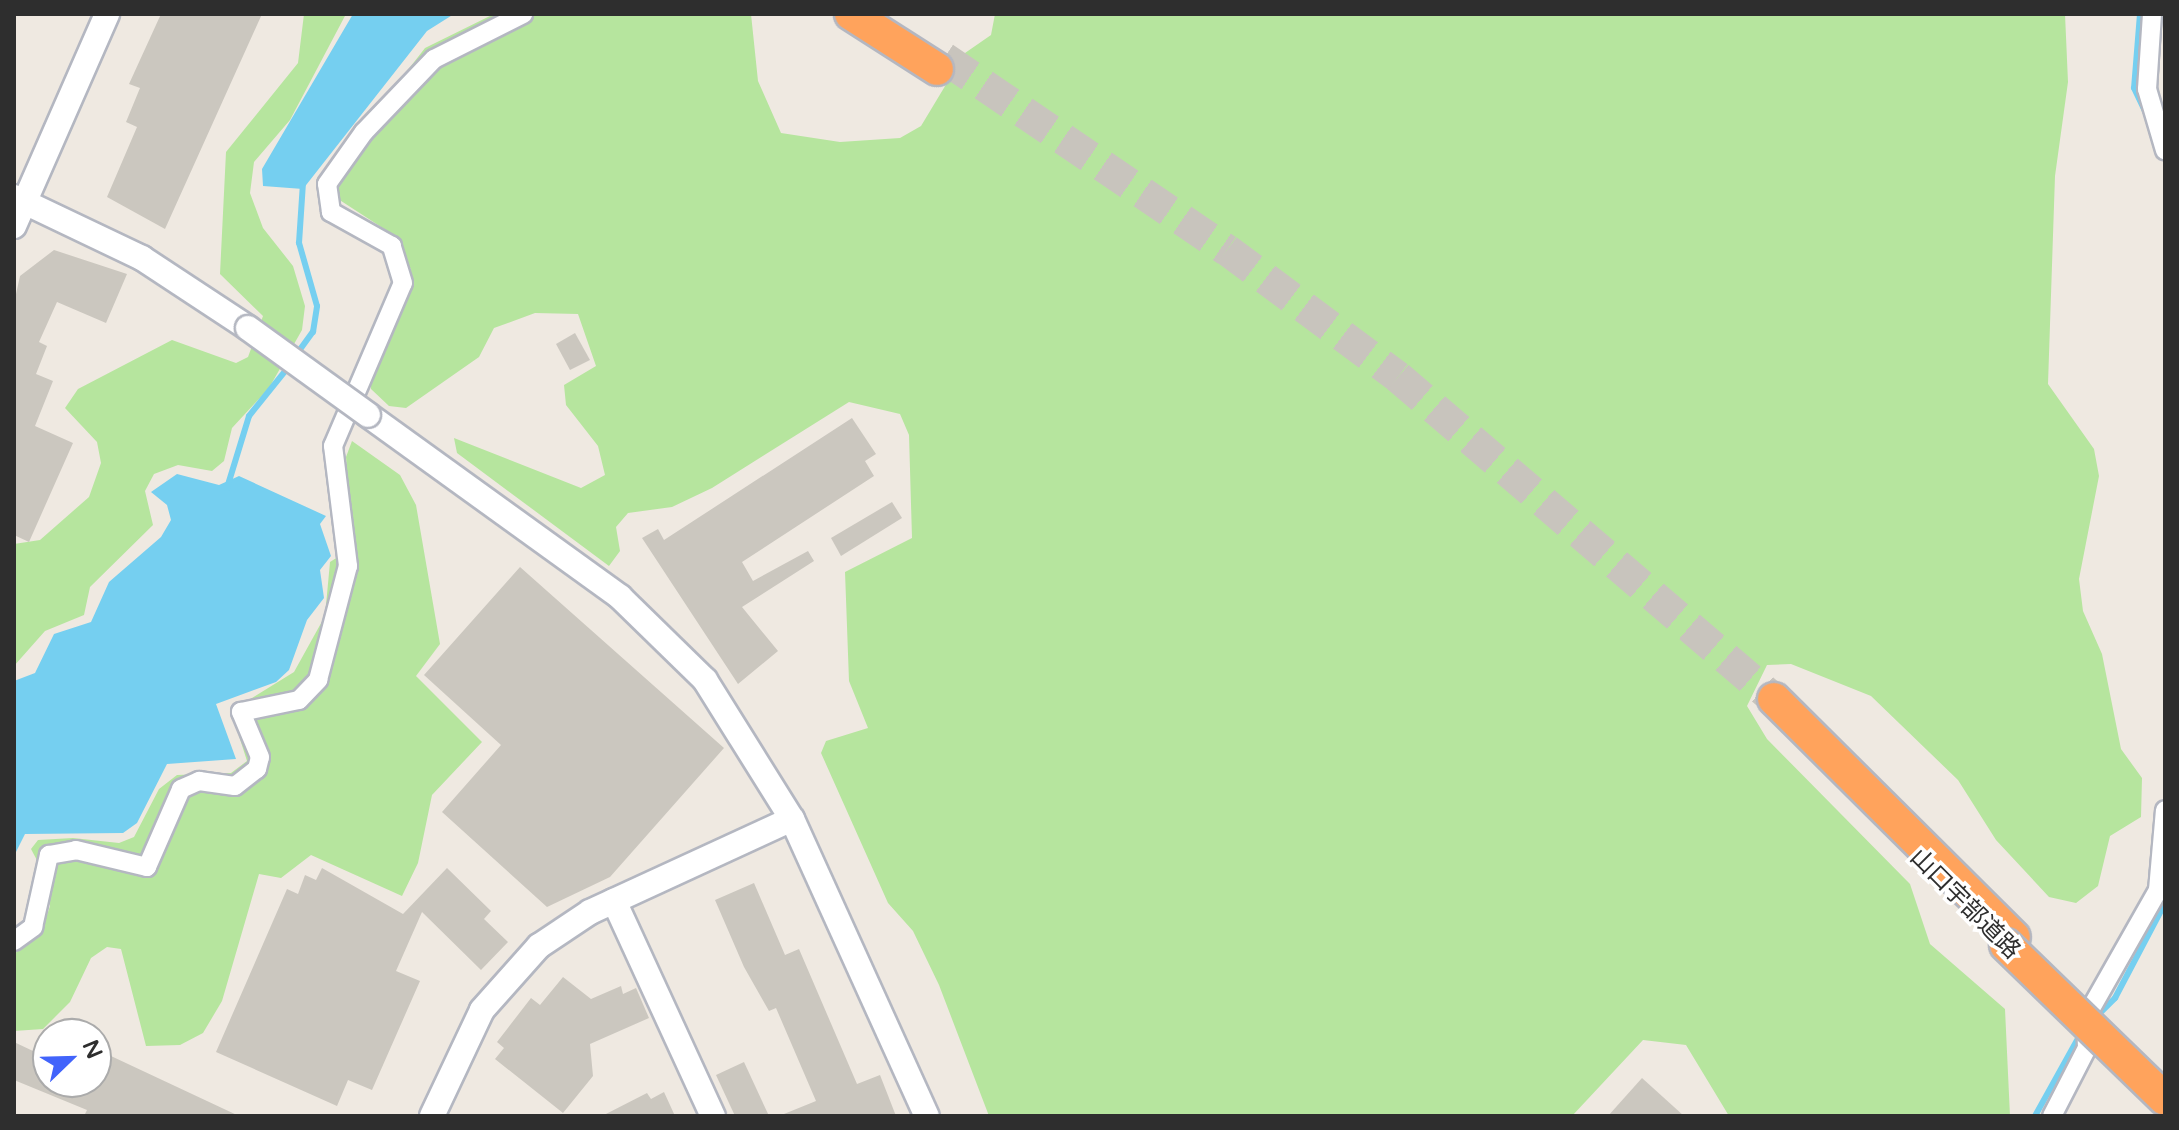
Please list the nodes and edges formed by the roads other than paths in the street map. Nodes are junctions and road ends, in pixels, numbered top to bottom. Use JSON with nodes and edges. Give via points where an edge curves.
{"nodes":[{"id":1,"x":107,"y":14,"type":"edge"},
{"id":2,"x":523,"y":14,"type":"edge"},
{"id":3,"x":851,"y":14,"type":"edge"},
{"id":4,"x":877,"y":14,"type":"edge"},
{"id":5,"x":2152,"y":14,"type":"edge"},
{"id":6,"x":2165,"y":150,"type":"edge"},
{"id":7,"x":19,"y":200,"type":"edge"},
{"id":8,"x":14,"y":226,"type":"edge"},
{"id":9,"x":1770,"y":703,"type":"tunnel mouth"},
{"id":10,"x":2165,"y":810,"type":"edge"},
{"id":11,"x":792,"y":819,"type":"junction"},
{"id":12,"x":614,"y":901,"type":"junction"},
{"id":13,"x":14,"y":941,"type":"edge"},
{"id":14,"x":2010,"y":941,"type":"junction"},
{"id":15,"x":2165,"y":1085,"type":"edge"},
{"id":16,"x":2165,"y":1099,"type":"edge"},
{"id":17,"x":432,"y":1116,"type":"edge"},
{"id":18,"x":713,"y":1116,"type":"edge"},
{"id":19,"x":927,"y":1116,"type":"edge"},
{"id":20,"x":2052,"y":1116,"type":"edge"}],
"edges":[{"from":1,"to":7,"type":"street"},
{"from":2,"to":13,"type":"street","via":[[434,59],[364,132],[327,184],[331,212],[392,246],[403,283],[333,446],[348,566],[318,680],[299,700],[241,712],[260,757],[249,781],[199,781],[181,789],[147,867],[76,850],[49,855],[33,927]]},
{"from":3,"to":4,"type":"highway","via":[[940,64]]},
{"from":5,"to":6,"type":"street","via":[[2147,89]]},
{"from":7,"to":8,"type":"street"},
{"from":7,"to":11,"type":"street","bridge":true,"via":[[142,258],[248,328],[620,597],[668,641],[734,719]]},
{"from":9,"to":14,"type":"highway","name":"山口宇部道路"},
{"from":10,"to":20,"type":"street","via":[[2158,890],[2086,1017],[2087,1048]]},
{"from":11,"to":12,"type":"street"},
{"from":11,"to":19,"type":"street"},
{"from":12,"to":17,"type":"street","via":[[561,930],[503,984],[460,1051]]},
{"from":12,"to":18,"type":"street"},
{"from":14,"to":15,"type":"highway","name":"山口宇部道路"},
{"from":14,"to":16,"type":"highway","name":"山口宇部道路","bridge":true}]}
